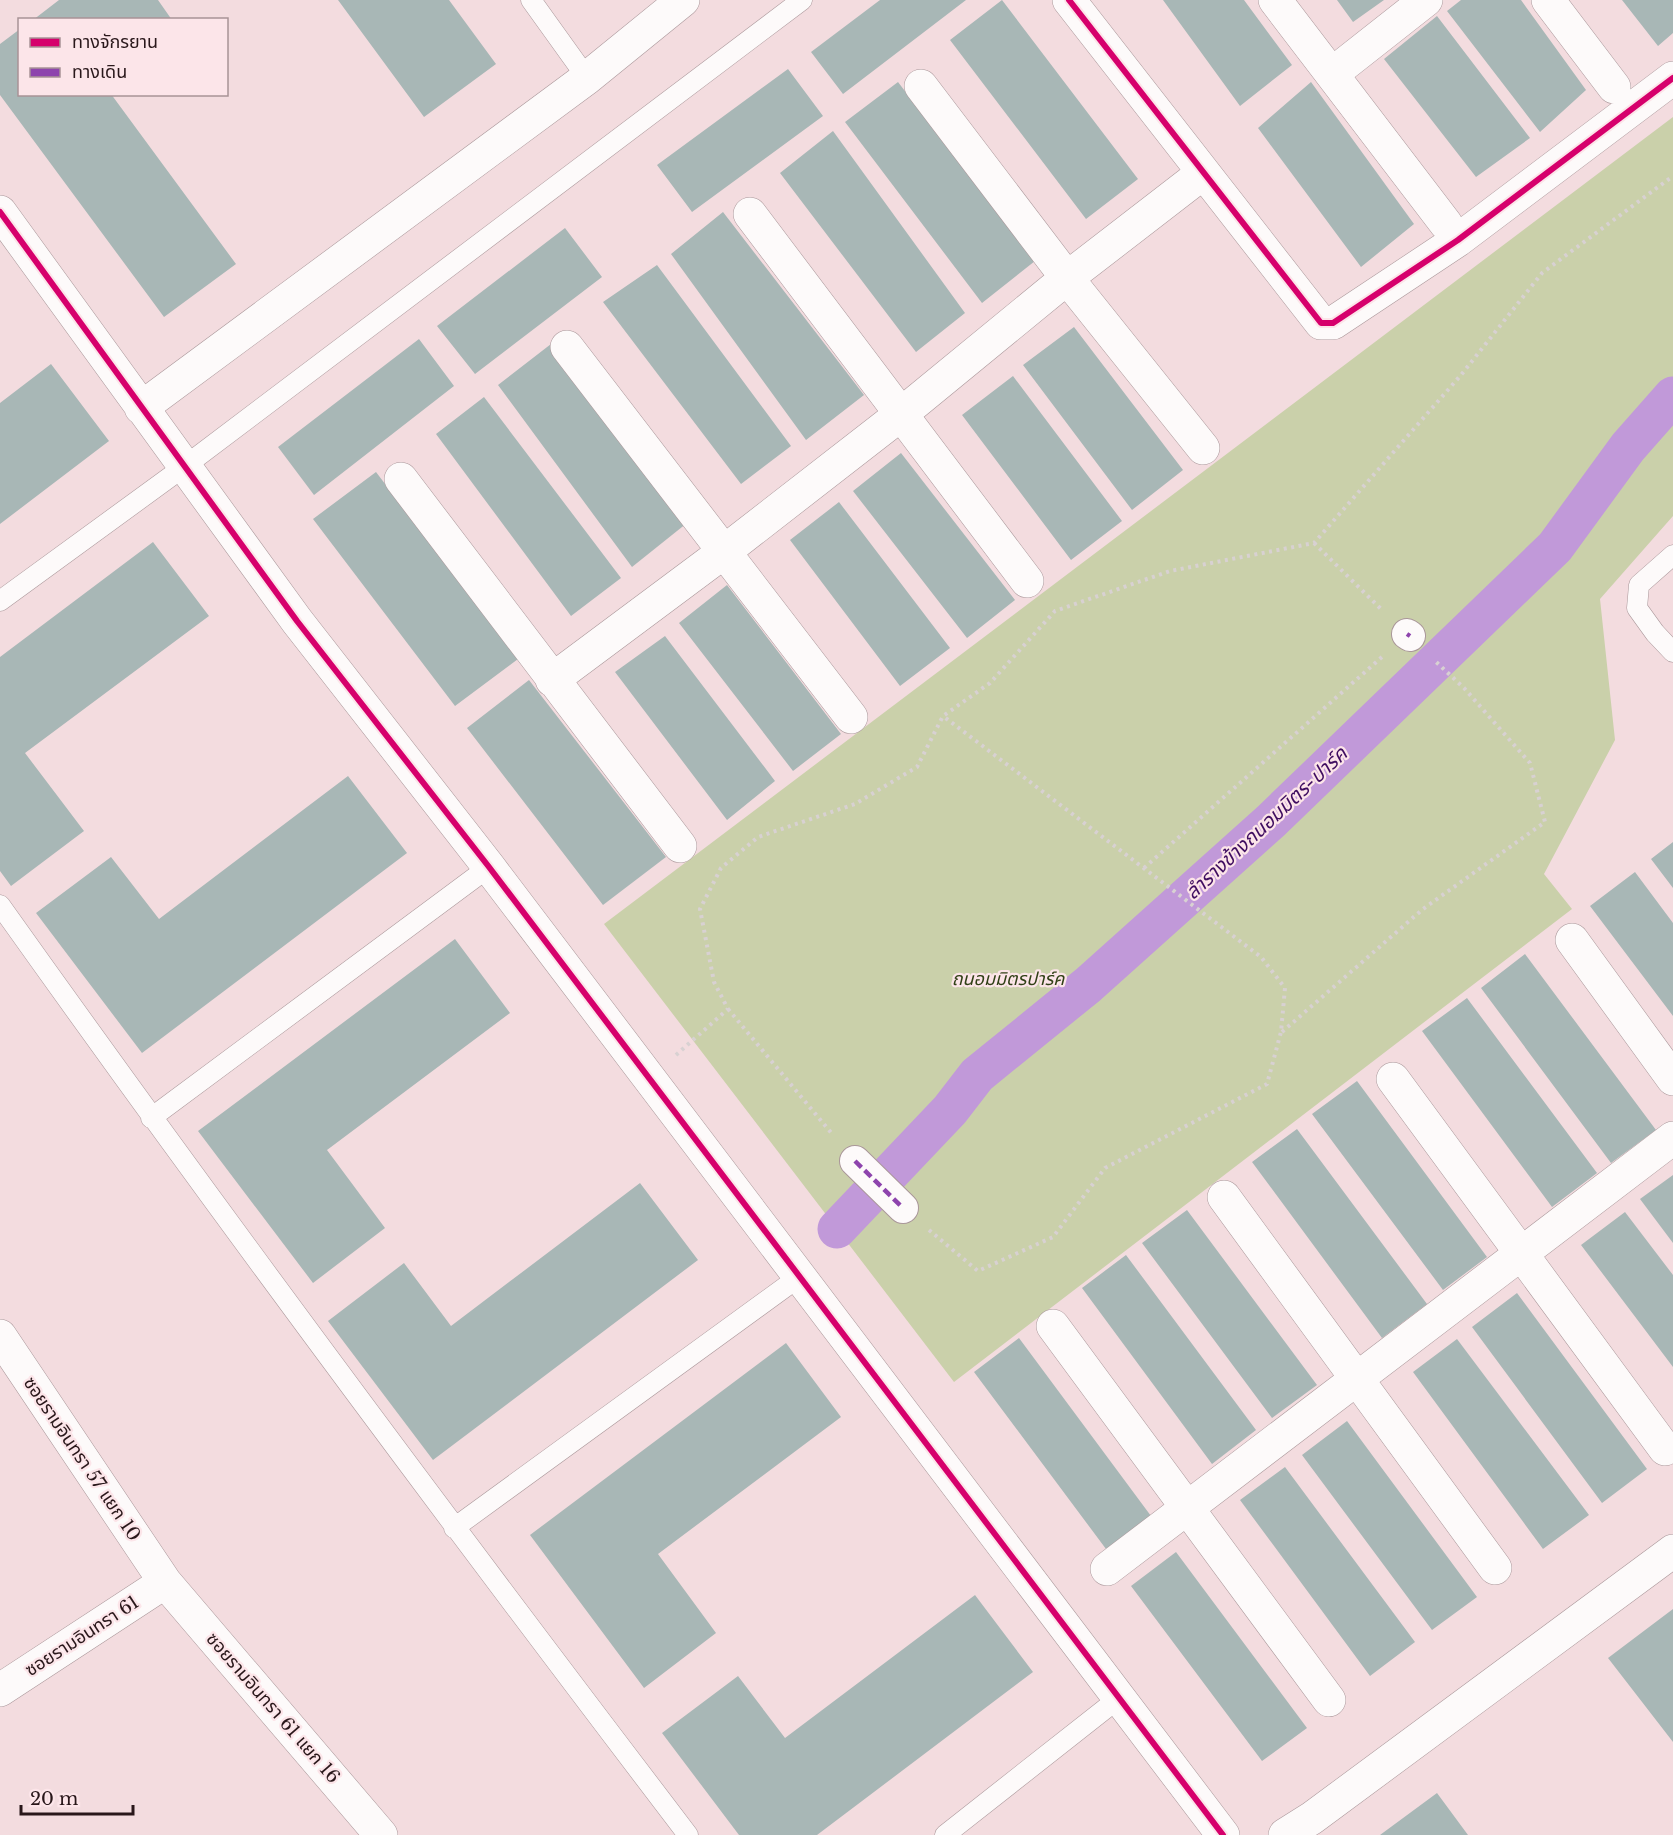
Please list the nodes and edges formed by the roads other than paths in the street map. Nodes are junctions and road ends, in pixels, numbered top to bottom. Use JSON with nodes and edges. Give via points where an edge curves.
{"nodes":[{"id":1,"x":531,"y":0,"type":"edge"},
{"id":2,"x":683,"y":0,"type":"edge"},
{"id":3,"x":802,"y":0,"type":"edge"},
{"id":4,"x":1069,"y":0,"type":"edge"},
{"id":5,"x":1275,"y":0,"type":"edge"},
{"id":6,"x":1426,"y":0,"type":"edge"},
{"id":7,"x":1548,"y":0,"type":"edge"},
{"id":8,"x":1332,"y":74,"type":"junction"},
{"id":9,"x":587,"y":78,"type":"junction"},
{"id":10,"x":1673,"y":78,"type":"edge"},
{"id":11,"x":921,"y":86,"type":"dead end"},
{"id":12,"x":1614,"y":87,"type":"dead end"},
{"id":13,"x":1203,"y":172,"type":"junction"},
{"id":14,"x":0,"y":212,"type":"edge"},
{"id":15,"x":750,"y":214,"type":"dead end"},
{"id":16,"x":1446,"y":224,"type":"dead end"},
{"id":17,"x":1067,"y":278,"type":"junction"},
{"id":18,"x":567,"y":347,"type":"dead end"},
{"id":19,"x":141,"y":408,"type":"junction"},
{"id":20,"x":900,"y":415,"type":"junction"},
{"id":21,"x":1203,"y":448,"type":"dead end"},
{"id":22,"x":185,"y":466,"type":"junction"},
{"id":23,"x":401,"y":479,"type":"dead end"},
{"id":24,"x":725,"y":551,"type":"junction"},
{"id":25,"x":1673,"y":555,"type":"edge"},
{"id":26,"x":1027,"y":581,"type":"dead end"},
{"id":27,"x":0,"y":602,"type":"edge"},
{"id":28,"x":1673,"y":652,"type":"edge"},
{"id":29,"x":552,"y":680,"type":"junction"},
{"id":30,"x":851,"y":717,"type":"dead end"},
{"id":31,"x":680,"y":846,"type":"dead end"},
{"id":32,"x":489,"y":867,"type":"junction"},
{"id":33,"x":0,"y":905,"type":"edge"},
{"id":34,"x":1572,"y":940,"type":"dead end"},
{"id":35,"x":1673,"y":1079,"type":"edge"},
{"id":36,"x":1393,"y":1080,"type":"dead end"},
{"id":37,"x":151,"y":1118,"type":"junction"},
{"id":38,"x":1673,"y":1138,"type":"edge"},
{"id":39,"x":855,"y":1161,"type":"road end"},
{"id":40,"x":1224,"y":1197,"type":"dead end"},
{"id":41,"x":903,"y":1208,"type":"road end"},
{"id":42,"x":1521,"y":1255,"type":"junction"},
{"id":43,"x":799,"y":1277,"type":"junction"},
{"id":44,"x":1053,"y":1326,"type":"dead end"},
{"id":45,"x":0,"y":1336,"type":"edge"},
{"id":46,"x":1357,"y":1379,"type":"junction"},
{"id":47,"x":1665,"y":1449,"type":"dead end"},
{"id":48,"x":1187,"y":1508,"type":"junction"},
{"id":49,"x":454,"y":1528,"type":"junction"},
{"id":50,"x":1673,"y":1551,"type":"edge"},
{"id":51,"x":1495,"y":1568,"type":"dead end"},
{"id":52,"x":1107,"y":1569,"type":"dead end"},
{"id":53,"x":165,"y":1582,"type":"junction"},
{"id":54,"x":0,"y":1690,"type":"edge"},
{"id":55,"x":1119,"y":1698,"type":"junction"},
{"id":56,"x":1329,"y":1700,"type":"dead end"},
{"id":57,"x":1307,"y":1829,"type":"edge"},
{"id":58,"x":381,"y":1835,"type":"edge"},
{"id":59,"x":688,"y":1835,"type":"edge"},
{"id":60,"x":945,"y":1835,"type":"edge"},
{"id":61,"x":1223,"y":1835,"type":"edge"}],
"edges":[{"from":1,"to":9,"type":"lane"},
{"from":2,"to":9,"type":"street"},
{"from":3,"to":22,"type":"lane"},
{"from":4,"to":13,"type":"street"},
{"from":5,"to":8,"type":"street"},
{"from":6,"to":8,"type":"street"},
{"from":7,"to":12,"type":"street"},
{"from":8,"to":16,"type":"street"},
{"from":9,"to":19,"type":"street"},
{"from":10,"to":13,"type":"street","via":[[1458,240],[1334,323],[1321,323]]},
{"from":11,"to":17,"type":"street"},
{"from":13,"to":17,"type":"street"},
{"from":14,"to":19,"type":"street"},
{"from":15,"to":20,"type":"street"},
{"from":17,"to":20,"type":"street"},
{"from":17,"to":21,"type":"street"},
{"from":18,"to":24,"type":"street"},
{"from":19,"to":22,"type":"street"},
{"from":20,"to":24,"type":"street"},
{"from":20,"to":26,"type":"street"},
{"from":22,"to":27,"type":"lane"},
{"from":22,"to":32,"type":"street","via":[[297,621]]},
{"from":23,"to":29,"type":"street"},
{"from":24,"to":29,"type":"street"},
{"from":24,"to":30,"type":"street"},
{"from":25,"to":28,"type":"lane","via":[[1639,585],[1636,608]]},
{"from":29,"to":31,"type":"street"},
{"from":32,"to":37,"type":"lane"},
{"from":32,"to":43,"type":"street"},
{"from":33,"to":37,"type":"lane"},
{"from":34,"to":35,"type":"street"},
{"from":36,"to":42,"type":"street"},
{"from":37,"to":49,"type":"lane"},
{"from":38,"to":42,"type":"street"},
{"from":39,"to":41,"type":"street"},
{"from":40,"to":46,"type":"street"},
{"from":42,"to":46,"type":"street"},
{"from":42,"to":47,"type":"street"},
{"from":43,"to":49,"type":"lane"},
{"from":43,"to":55,"type":"street"},
{"from":44,"to":48,"type":"street"},
{"from":45,"to":53,"type":"street","name":"ซอยรามอินทรา 57 แยก 10"},
{"from":46,"to":48,"type":"street"},
{"from":46,"to":51,"type":"street"},
{"from":48,"to":52,"type":"street"},
{"from":48,"to":56,"type":"street"},
{"from":49,"to":59,"type":"lane"},
{"from":50,"to":57,"type":"street"},
{"from":53,"to":54,"type":"street","name":"ซอยรามอินทรา 61"},
{"from":53,"to":58,"type":"street","name":"ซอยรามอินทรา 61 แยก 16"},
{"from":55,"to":60,"type":"lane"},
{"from":55,"to":61,"type":"street"}]}
